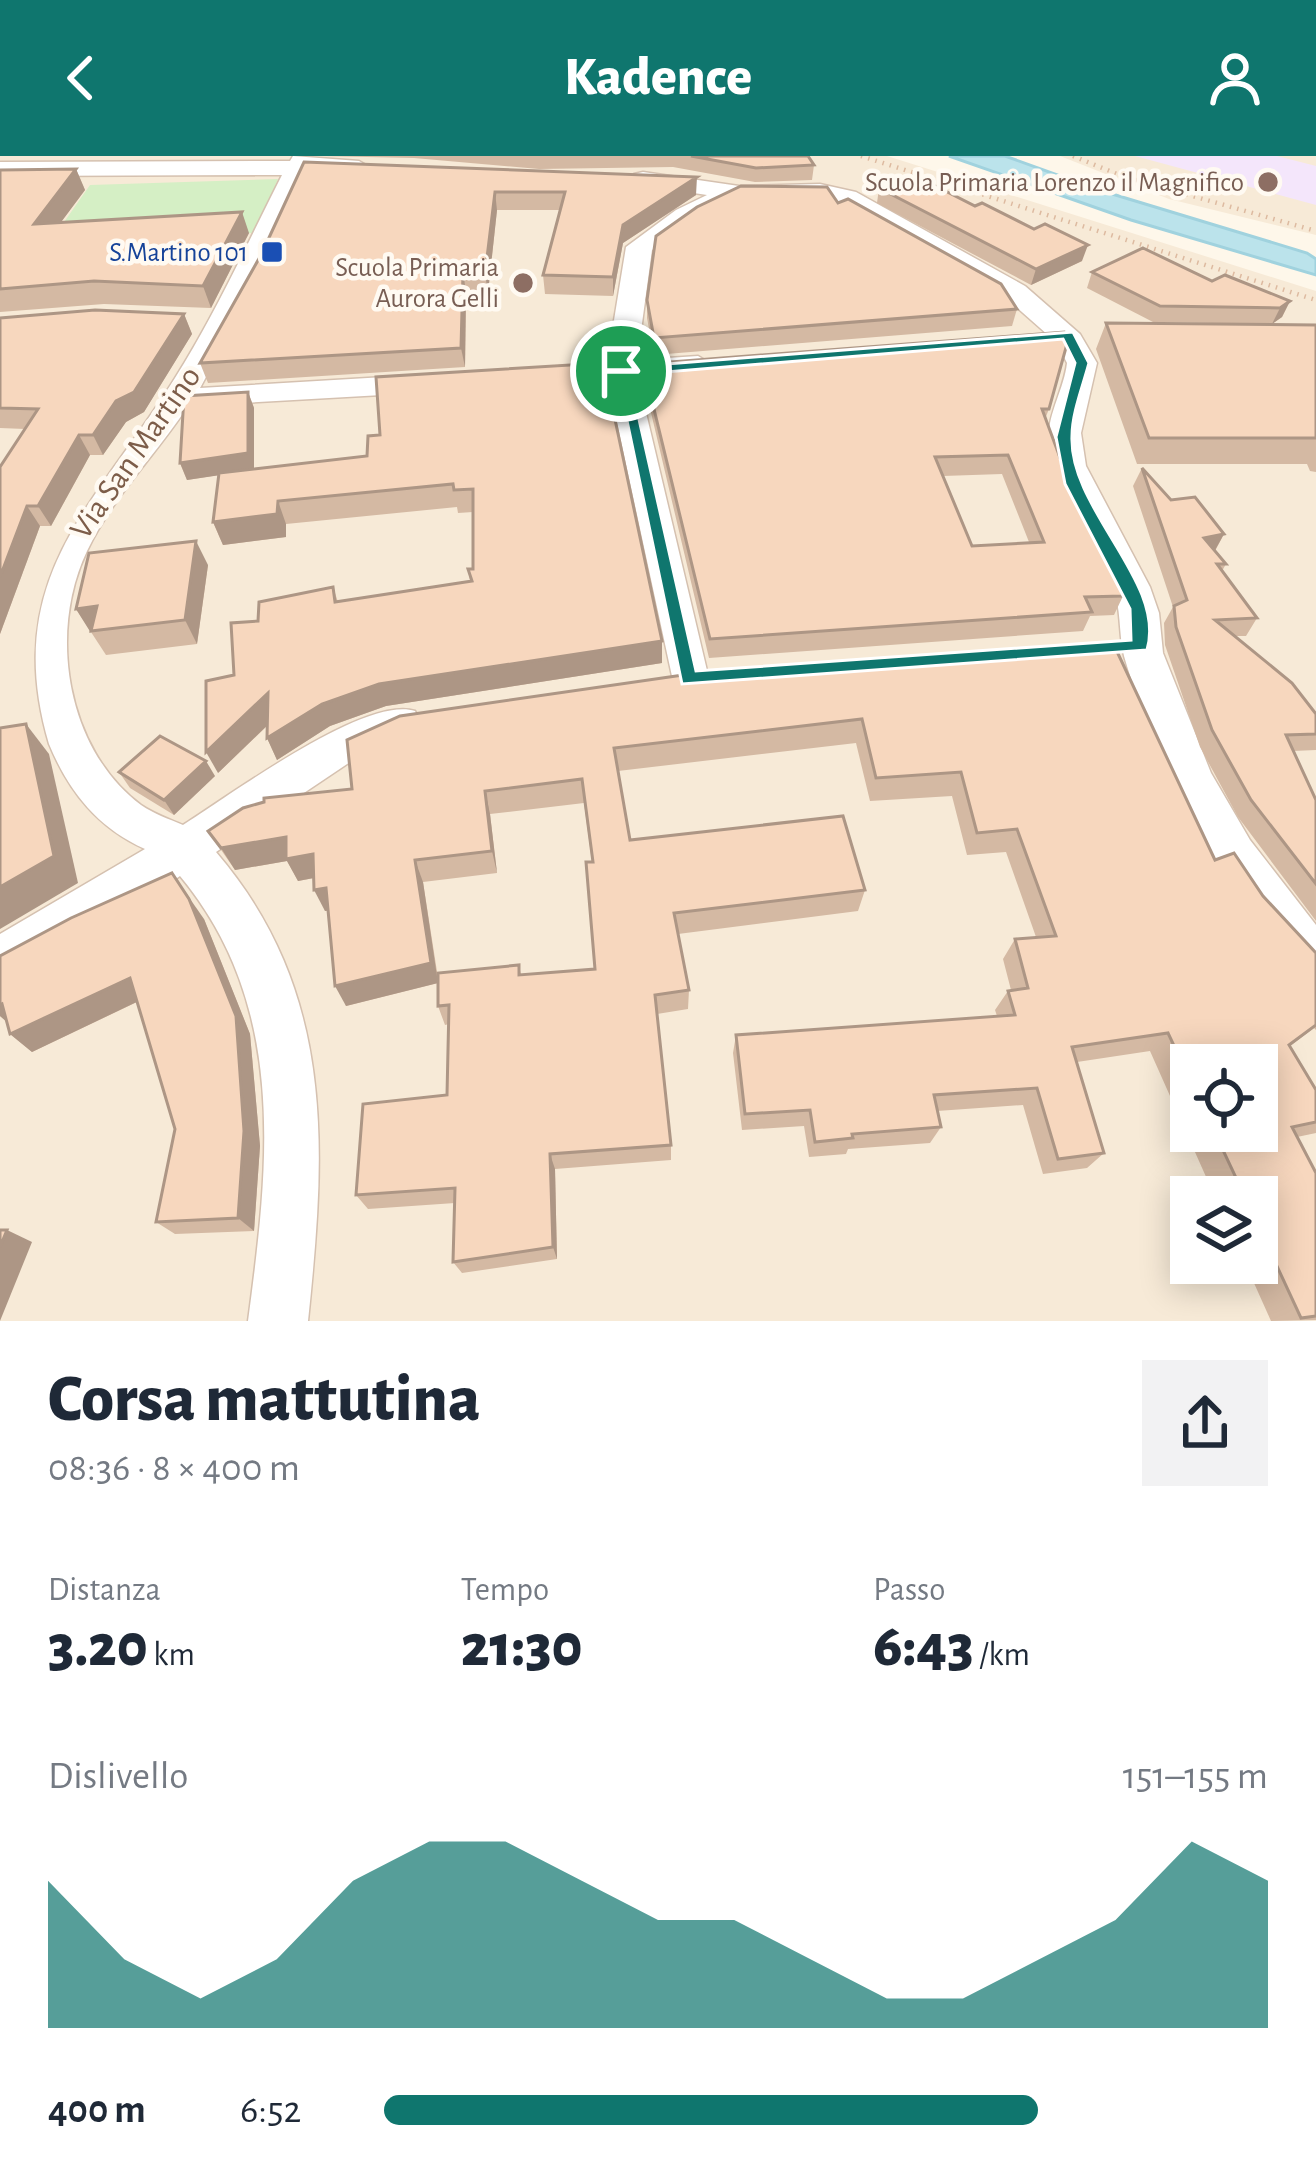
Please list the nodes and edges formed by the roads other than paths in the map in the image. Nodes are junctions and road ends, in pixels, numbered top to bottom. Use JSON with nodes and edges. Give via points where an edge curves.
{"nodes":[{"id":1,"x":302,"y":162,"type":"edge"},
{"id":2,"x":0,"y":169,"type":"edge"},
{"id":3,"x":391,"y":169,"type":"edge"},
{"id":4,"x":628,"y":179,"type":"edge"},
{"id":5,"x":733,"y":192,"type":"junction"},
{"id":6,"x":186,"y":320,"type":"edge"},
{"id":7,"x":224,"y":322,"type":"junction"},
{"id":8,"x":1080,"y":335,"type":"junction"},
{"id":9,"x":1014,"y":339,"type":"edge"},
{"id":10,"x":736,"y":362,"type":"edge"},
{"id":11,"x":621,"y":371,"type":"junction"},
{"id":12,"x":513,"y":378,"type":"edge"},
{"id":13,"x":470,"y":381,"type":"edge"},
{"id":14,"x":178,"y":399,"type":"junction"},
{"id":15,"x":735,"y":675,"type":"edge"},
{"id":16,"x":689,"y":679,"type":"junction"},
{"id":17,"x":641,"y":686,"type":"edge"},
{"id":18,"x":429,"y":715,"type":"edge"},
{"id":19,"x":127,"y":819,"type":"junction"},
{"id":20,"x":184,"y":849,"type":"junction"},
{"id":21,"x":115,"y":894,"type":"junction"},
{"id":22,"x":0,"y":959,"type":"edge"},
{"id":23,"x":1316,"y":960,"type":"edge"},
{"id":24,"x":278,"y":1321,"type":"edge"}],
"edges":[{"from":1,"to":2,"type":"street"},
{"from":1,"to":3,"type":"street"},
{"from":1,"to":7,"type":"street","name":"Via San Martino"},
{"from":4,"to":5,"type":"street"},
{"from":5,"to":8,"type":"street","via":[[847,197]]},
{"from":5,"to":11,"type":"street","via":[[639,247]]},
{"from":6,"to":7,"type":"street"},
{"from":7,"to":14,"type":"street","name":"Via San Martino"},
{"from":8,"to":9,"type":"street"},
{"from":8,"to":23,"type":"street","via":[[1082,363],[1064,437],[1073,484],[1139,609],[1120,647],[1218,832]]},
{"from":10,"to":11,"type":"street"},
{"from":11,"to":12,"type":"street"},
{"from":11,"to":16,"type":"street"},
{"from":13,"to":14,"type":"street"},
{"from":14,"to":19,"type":"street","name":"Via San Martino","via":[[75,538],[46,628],[56,708],[97,789]]},
{"from":15,"to":16,"type":"street"},
{"from":16,"to":17,"type":"street"},
{"from":18,"to":20,"type":"street","via":[[347,742]]},
{"from":19,"to":20,"type":"street","name":"Via San Martino"},
{"from":19,"to":21,"type":"street"},
{"from":20,"to":21,"type":"street"},
{"from":20,"to":24,"type":"street","name":"Via San Martino","via":[[248,941],[292,1063],[295,1171]]},
{"from":21,"to":22,"type":"street"}]}
